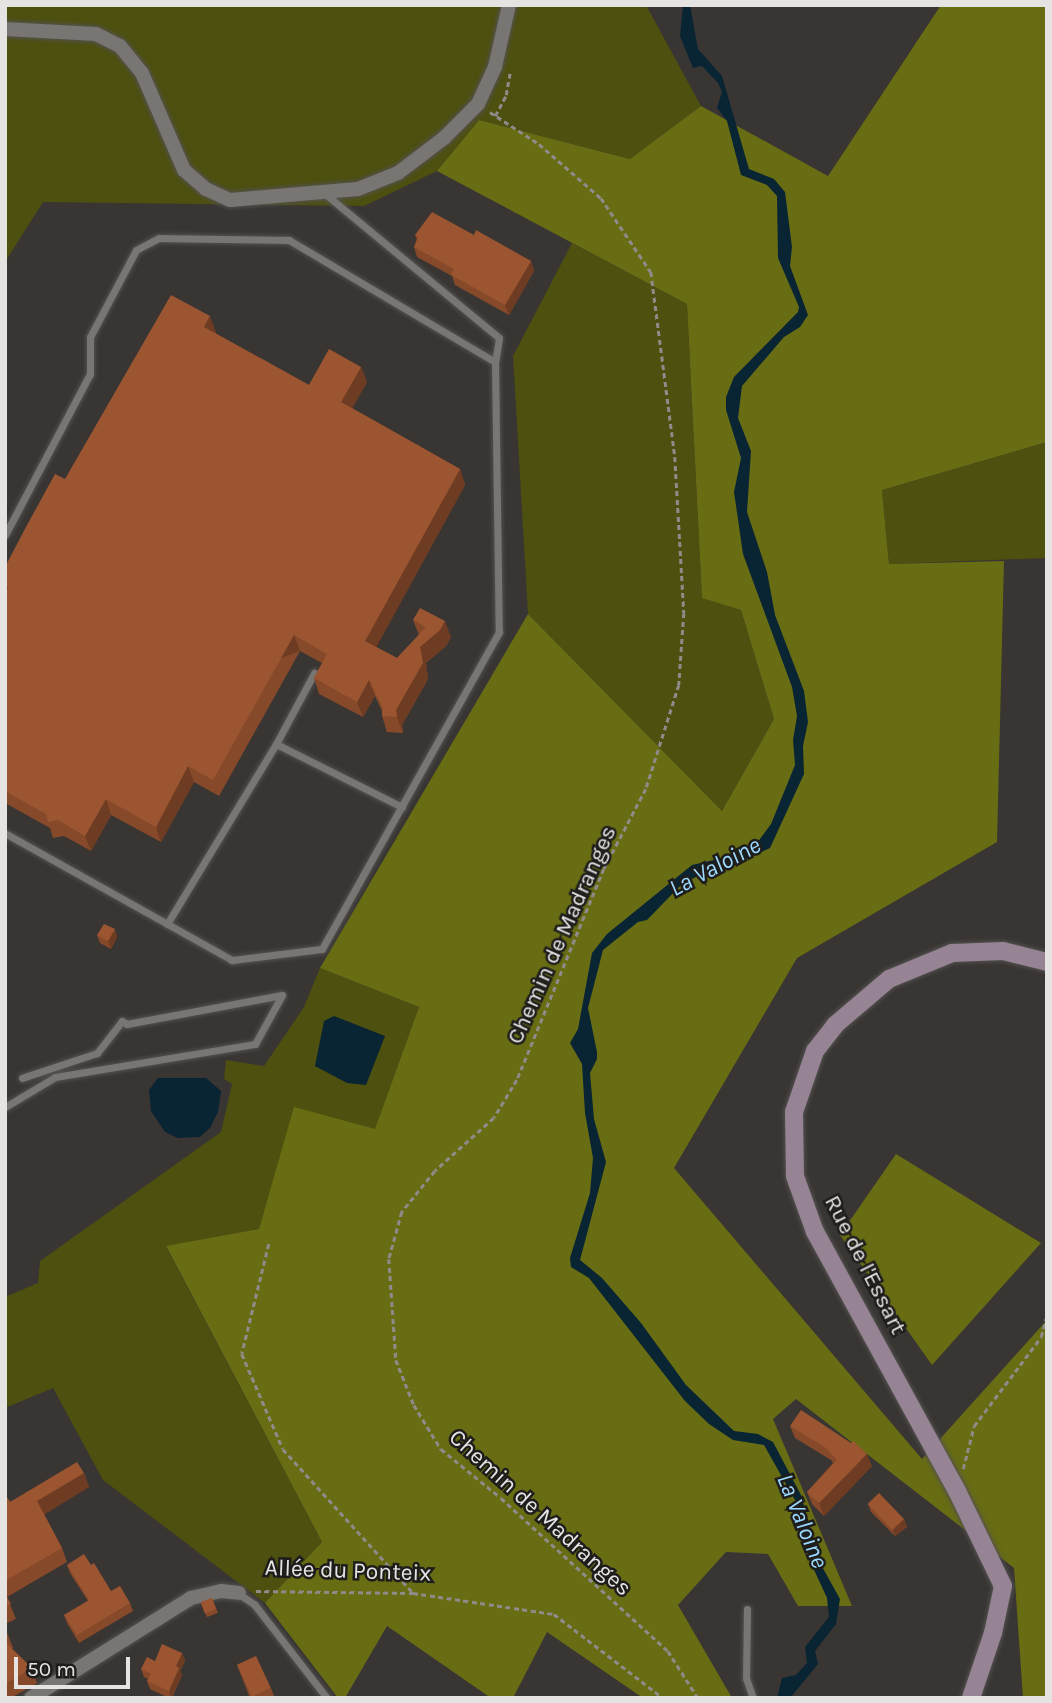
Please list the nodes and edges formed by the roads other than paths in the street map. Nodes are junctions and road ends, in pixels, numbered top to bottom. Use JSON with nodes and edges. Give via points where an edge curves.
{"nodes":[{"id":1,"x":509,"y":5,"type":"edge"},
{"id":2,"x":5,"y":29,"type":"edge"},
{"id":3,"x":323,"y":192,"type":"junction"},
{"id":4,"x":495,"y":362,"type":"junction"},
{"id":5,"x":5,"y":535,"type":"edge"},
{"id":6,"x":314,"y":673,"type":"edge"},
{"id":7,"x":276,"y":744,"type":"junction"},
{"id":8,"x":401,"y":807,"type":"junction"},
{"id":9,"x":5,"y":833,"type":"edge"},
{"id":10,"x":167,"y":924,"type":"junction"},
{"id":11,"x":1047,"y":962,"type":"edge"},
{"id":12,"x":22,"y":1078,"type":"dead end"},
{"id":13,"x":5,"y":1107,"type":"edge"},
{"id":14,"x":239,"y":1593,"type":"joint"},
{"id":15,"x":747,"y":1609,"type":"dead end"},
{"id":16,"x":31,"y":1698,"type":"edge"},
{"id":17,"x":327,"y":1698,"type":"edge"},
{"id":18,"x":753,"y":1698,"type":"edge"},
{"id":19,"x":971,"y":1698,"type":"edge"}],
"edges":[{"from":1,"to":3,"type":"street","via":[[495,67],[478,104],[444,138],[398,173],[358,189]]},
{"from":2,"to":3,"type":"street","via":[[96,34],[120,46],[142,73],[184,170],[206,188],[230,200]]},
{"from":3,"to":4,"type":"lane","via":[[499,338]]},
{"from":4,"to":5,"type":"lane","via":[[289,240],[159,238],[136,250],[90,337],[90,374]]},
{"from":4,"to":8,"type":"lane","via":[[499,632]]},
{"from":6,"to":7,"type":"lane"},
{"from":7,"to":8,"type":"lane"},
{"from":7,"to":10,"type":"lane"},
{"from":8,"to":10,"type":"lane","via":[[322,948],[232,960]]},
{"from":9,"to":10,"type":"lane"},
{"from":11,"to":19,"type":"street","name":"Rue de l'Essart","via":[[1003,951],[952,953],[889,979],[835,1025],[815,1051],[794,1112],[795,1176],[815,1232],[957,1491],[1003,1586]]},
{"from":12,"to":13,"type":"lane","via":[[97,1053],[122,1021],[127,1024],[282,995],[254,1044],[55,1077]]},
{"from":14,"to":16,"type":"street","name":"Allée du Ponteix","via":[[221,1591],[191,1598]]},
{"from":14,"to":17,"type":"lane","via":[[254,1604]]},
{"from":15,"to":18,"type":"lane","via":[[746,1678]]}]}
